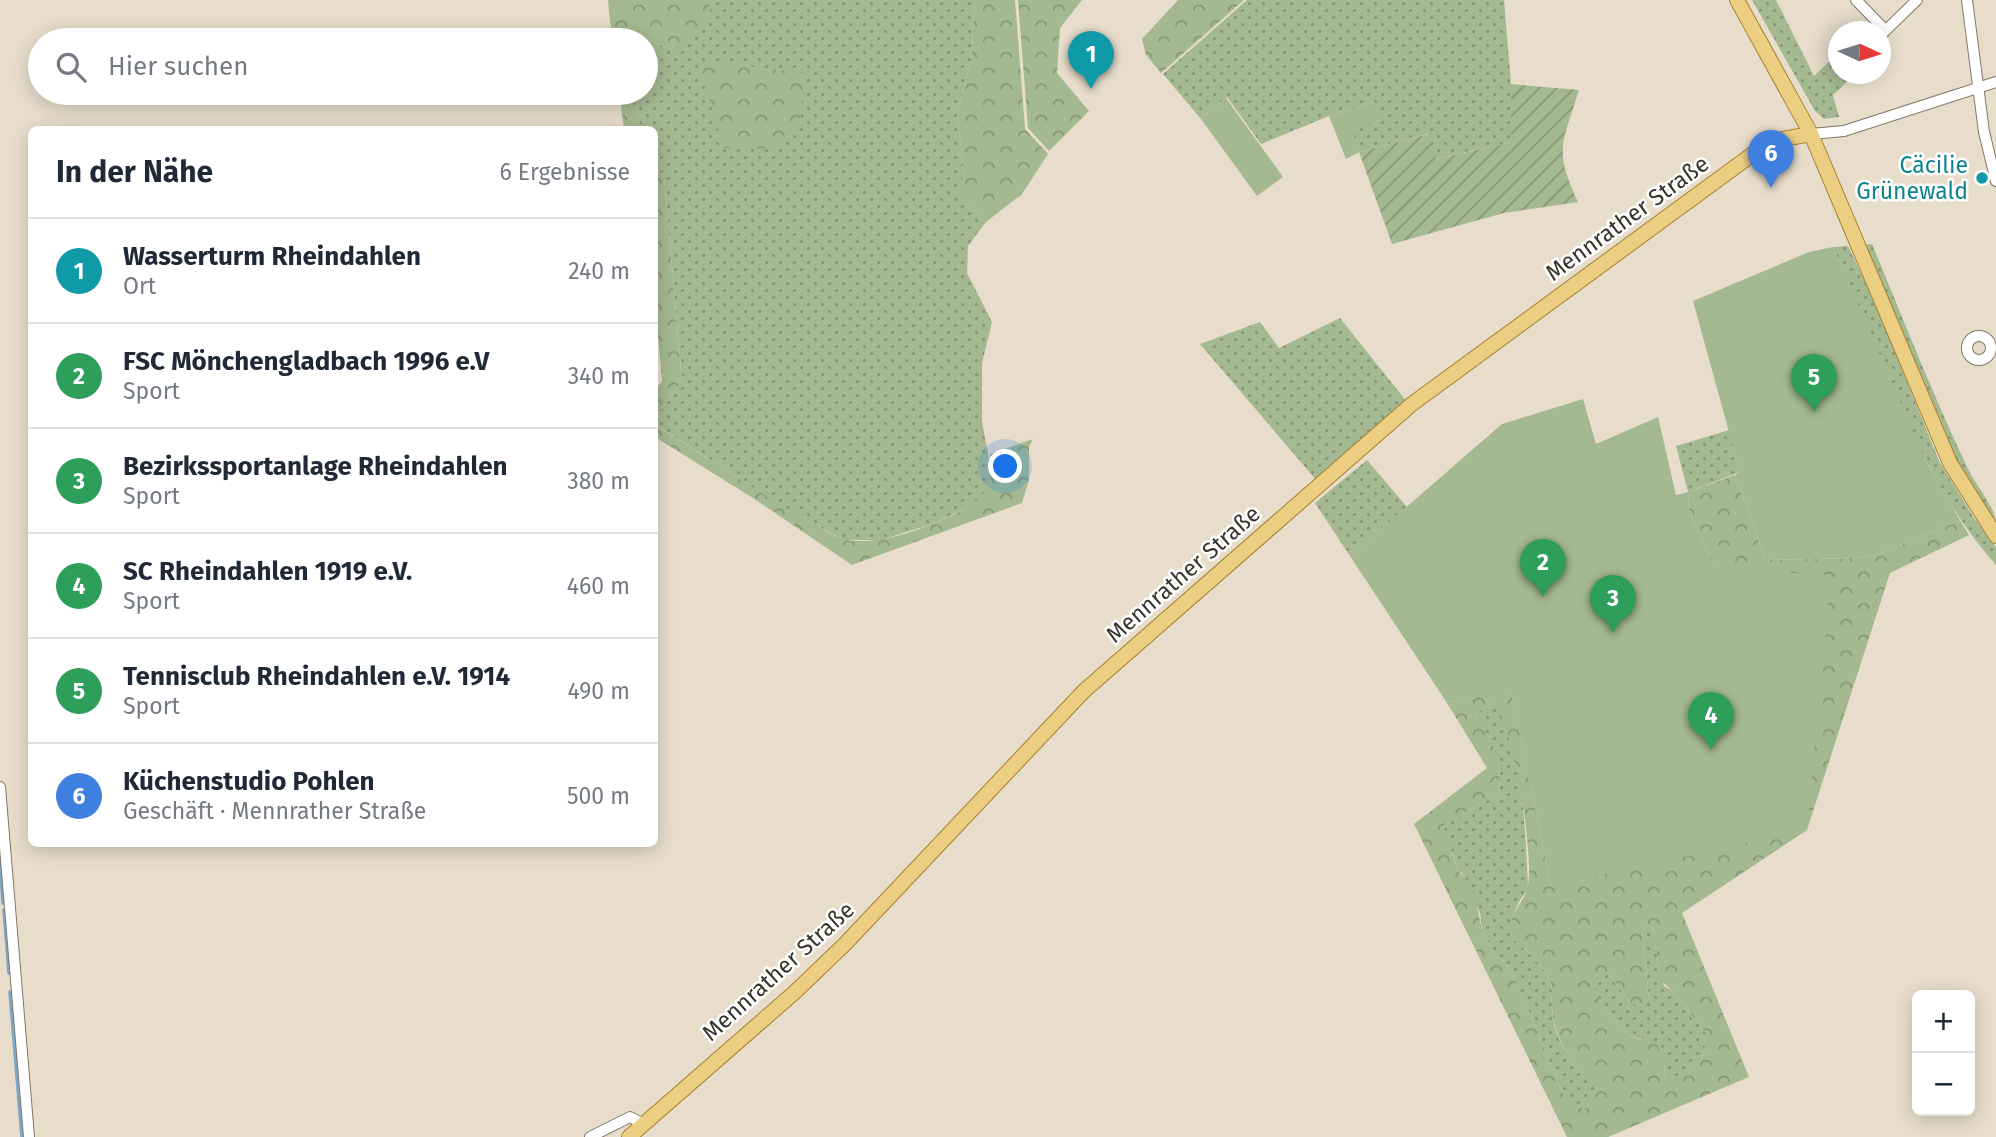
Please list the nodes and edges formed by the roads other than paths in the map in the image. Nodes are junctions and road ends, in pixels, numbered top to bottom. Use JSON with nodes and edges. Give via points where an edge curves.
{"nodes":[{"id":1,"x":1737,"y":0,"type":"edge"},
{"id":2,"x":1856,"y":0,"type":"edge"},
{"id":3,"x":1917,"y":0,"type":"edge"},
{"id":4,"x":1968,"y":0,"type":"edge"},
{"id":5,"x":1873,"y":21,"type":"edge"},
{"id":6,"x":1891,"y":25,"type":"edge"},
{"id":7,"x":1996,"y":82,"type":"edge"},
{"id":8,"x":1978,"y":87,"type":"junction"},
{"id":9,"x":1811,"y":134,"type":"junction"},
{"id":10,"x":1996,"y":181,"type":"edge"},
{"id":11,"x":1996,"y":536,"type":"edge"},
{"id":12,"x":0,"y":787,"type":"edge"},
{"id":13,"x":642,"y":1123,"type":"junction"},
{"id":14,"x":29,"y":1137,"type":"edge"},
{"id":15,"x":590,"y":1137,"type":"edge"},
{"id":16,"x":629,"y":1137,"type":"edge"}],
"edges":[{"from":1,"to":9,"type":"main road"},
{"from":2,"to":5,"type":"street"},
{"from":3,"to":6,"type":"street"},
{"from":4,"to":8,"type":"street"},
{"from":7,"to":8,"type":"street"},
{"from":8,"to":9,"type":"street","via":[[1844,131]]},
{"from":8,"to":10,"type":"street"},
{"from":9,"to":11,"type":"main road","via":[[1950,463]]},
{"from":9,"to":13,"type":"main road","name":"Mennrather Straße","via":[[1761,148],[1412,404],[1084,691],[845,944]]},
{"from":12,"to":14,"type":"street"},
{"from":13,"to":15,"type":"street","via":[[630,1117]]},
{"from":13,"to":16,"type":"main road","name":"Mennrather Straße"}]}
